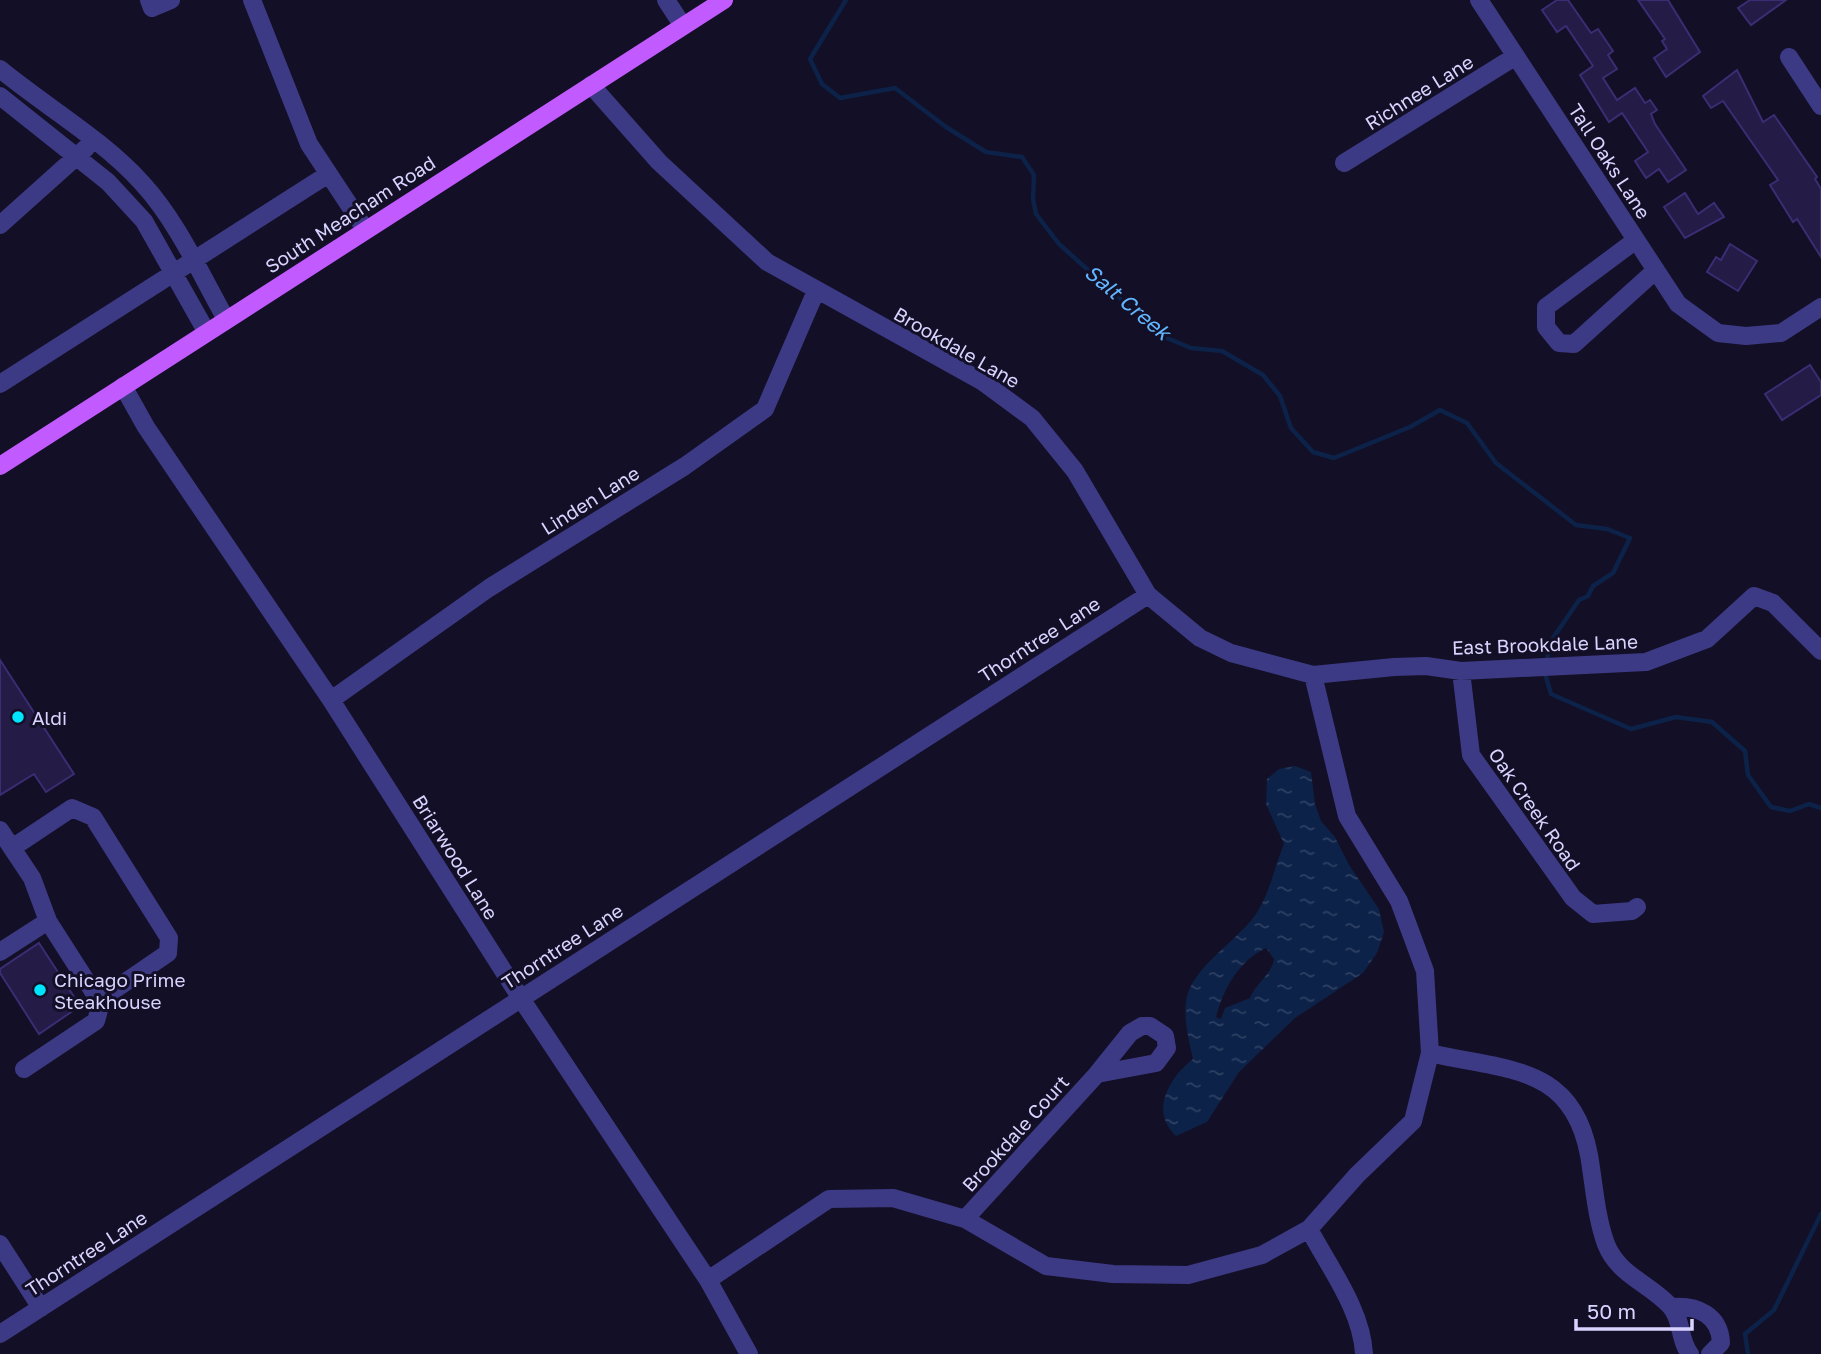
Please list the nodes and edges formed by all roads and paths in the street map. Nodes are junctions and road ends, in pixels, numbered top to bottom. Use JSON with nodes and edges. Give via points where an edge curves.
{"nodes":[{"id":1,"x":149,"y":0,"type":"edge"},
{"id":2,"x":171,"y":0,"type":"edge"},
{"id":3,"x":252,"y":0,"type":"edge"},
{"id":4,"x":666,"y":0,"type":"edge"},
{"id":5,"x":724,"y":0,"type":"edge"},
{"id":6,"x":1479,"y":0,"type":"edge"},
{"id":7,"x":683,"y":26,"type":"junction"},
{"id":8,"x":1516,"y":56,"type":"junction"},
{"id":9,"x":1789,"y":57,"type":"dead end"},
{"id":10,"x":0,"y":69,"type":"edge"},
{"id":11,"x":591,"y":85,"type":"junction"},
{"id":12,"x":0,"y":96,"type":"edge"},
{"id":13,"x":1821,"y":106,"type":"edge"},
{"id":14,"x":93,"y":139,"type":"junction"},
{"id":15,"x":78,"y":158,"type":"junction"},
{"id":16,"x":1344,"y":163,"type":"dead end"},
{"id":17,"x":327,"y":175,"type":"junction"},
{"id":18,"x":0,"y":225,"type":"edge"},
{"id":19,"x":365,"y":229,"type":"junction"},
{"id":20,"x":1636,"y":240,"type":"junction"},
{"id":21,"x":194,"y":261,"type":"junction"},
{"id":22,"x":1656,"y":270,"type":"junction"},
{"id":23,"x":175,"y":273,"type":"junction"},
{"id":24,"x":816,"y":291,"type":"junction"},
{"id":25,"x":1821,"y":307,"type":"edge"},
{"id":26,"x":226,"y":319,"type":"junction"},
{"id":27,"x":206,"y":331,"type":"junction"},
{"id":28,"x":0,"y":384,"type":"edge"},
{"id":29,"x":123,"y":386,"type":"junction"},
{"id":30,"x":0,"y":466,"type":"edge"},
{"id":31,"x":1148,"y":594,"type":"junction"},
{"id":32,"x":1821,"y":651,"type":"edge"},
{"id":33,"x":1461,"y":671,"type":"junction"},
{"id":34,"x":1313,"y":675,"type":"junction"},
{"id":35,"x":331,"y":700,"type":"junction"},
{"id":36,"x":0,"y":830,"type":"edge"},
{"id":37,"x":12,"y":848,"type":"junction"},
{"id":38,"x":1637,"y":907,"type":"dead end"},
{"id":39,"x":48,"y":921,"type":"junction"},
{"id":40,"x":0,"y":952,"type":"edge"},
{"id":41,"x":96,"y":996,"type":"junction"},
{"id":42,"x":520,"y":997,"type":"junction"},
{"id":43,"x":1430,"y":1053,"type":"junction"},
{"id":44,"x":24,"y":1069,"type":"dead end"},
{"id":45,"x":1097,"y":1074,"type":"dead end"},
{"id":46,"x":965,"y":1219,"type":"junction"},
{"id":47,"x":1309,"y":1229,"type":"junction"},
{"id":48,"x":0,"y":1245,"type":"edge"},
{"id":49,"x":708,"y":1280,"type":"junction"},
{"id":50,"x":1672,"y":1307,"type":"junction"},
{"id":51,"x":41,"y":1308,"type":"junction"},
{"id":52,"x":0,"y":1334,"type":"edge"},
{"id":53,"x":749,"y":1354,"type":"edge"},
{"id":54,"x":1364,"y":1354,"type":"edge"},
{"id":55,"x":1690,"y":1354,"type":"edge"},
{"id":56,"x":1710,"y":1354,"type":"edge"}],
"edges":[{"from":1,"to":2,"type":"street","via":[[152,8]]},
{"from":3,"to":17,"type":"street","via":[[309,144]]},
{"from":4,"to":7,"type":"street"},
{"from":5,"to":7,"type":"main road","name":"South Meacham Road"},
{"from":6,"to":8,"type":"street","name":"Tall Oaks Lane"},
{"from":7,"to":11,"type":"main road","name":"South Meacham Road"},
{"from":8,"to":16,"type":"street","name":"Richnee Lane"},
{"from":8,"to":20,"type":"street","name":"Tall Oaks Lane"},
{"from":9,"to":13,"type":"street"},
{"from":10,"to":14,"type":"street"},
{"from":11,"to":19,"type":"main road","name":"South Meacham Road"},
{"from":11,"to":24,"type":"street","name":"Brookdale Lane","via":[[659,162],[724,225],[767,262]]},
{"from":12,"to":15,"type":"street"},
{"from":14,"to":15,"type":"street"},
{"from":14,"to":21,"type":"street","via":[[141,182]]},
{"from":15,"to":18,"type":"street"},
{"from":15,"to":23,"type":"street","via":[[144,221]]},
{"from":17,"to":19,"type":"street"},
{"from":17,"to":21,"type":"street"},
{"from":19,"to":26,"type":"main road","name":"South Meacham Road"},
{"from":20,"to":22,"type":"street","name":"Tall Oaks Lane"},
{"from":20,"to":22,"type":"street","via":[[1546,307],[1546,327],[1559,343],[1574,344]]},
{"from":21,"to":23,"type":"street"},
{"from":21,"to":26,"type":"street"},
{"from":22,"to":25,"type":"street","name":"Tall Oaks Lane","via":[[1678,304],[1718,333],[1781,333]]},
{"from":23,"to":27,"type":"street"},
{"from":23,"to":28,"type":"street"},
{"from":24,"to":31,"type":"street","name":"Brookdale Lane","via":[[983,382],[1032,418],[1075,471]]},
{"from":24,"to":35,"type":"street","name":"Linden Lane","via":[[765,410],[685,467],[489,588]]},
{"from":26,"to":27,"type":"main road","name":"South Meacham Road"},
{"from":27,"to":29,"type":"main road","name":"South Meacham Road"},
{"from":29,"to":30,"type":"main road","name":"South Meacham Road"},
{"from":29,"to":35,"type":"street","name":"Briarwood Lane"},
{"from":31,"to":34,"type":"street","name":"Brookdale Lane","via":[[1200,638],[1231,653]]},
{"from":31,"to":42,"type":"street","name":"Thorntree Lane"},
{"from":32,"to":33,"type":"street","name":"East Brookdale Lane","via":[[1773,603],[1754,596],[1707,639],[1646,662]]},
{"from":33,"to":34,"type":"street","name":"East Brookdale Lane","via":[[1426,666]]},
{"from":33,"to":38,"type":"street","name":"Oak Creek Road","via":[[1471,755],[1573,898],[1593,914]]},
{"from":34,"to":43,"type":"street","via":[[1347,817],[1399,901],[1425,971]]},
{"from":35,"to":42,"type":"street","name":"Briarwood Lane"},
{"from":36,"to":37,"type":"street"},
{"from":37,"to":39,"type":"street","via":[[32,878]]},
{"from":37,"to":41,"type":"street","via":[[72,808],[93,817],[169,938],[168,953],[111,992]]},
{"from":39,"to":40,"type":"street"},
{"from":39,"to":41,"type":"street"},
{"from":41,"to":44,"type":"street","via":[[96,1021]]},
{"from":42,"to":49,"type":"street","name":"Briarwood Lane"},
{"from":42,"to":51,"type":"street","name":"Thorntree Lane"},
{"from":43,"to":47,"type":"street","via":[[1412,1121]]},
{"from":43,"to":50,"type":"street","via":[[1535,1077],[1564,1096],[1586,1143],[1608,1248],[1620,1267]]},
{"from":45,"to":46,"type":"street","name":"Brookdale Court"},
{"from":46,"to":47,"type":"street","via":[[1046,1266],[1113,1274],[1188,1275],[1262,1255]]},
{"from":46,"to":49,"type":"street","via":[[893,1198],[829,1199]]},
{"from":47,"to":54,"type":"street","via":[[1353,1311]]},
{"from":48,"to":51,"type":"street"},
{"from":49,"to":53,"type":"street","name":"Briarwood Lane"},
{"from":50,"to":55,"type":"street"},
{"from":50,"to":56,"type":"street","via":[[1703,1311],[1715,1321],[1721,1343]]},
{"from":51,"to":52,"type":"street","name":"Thorntree Lane"}]}
